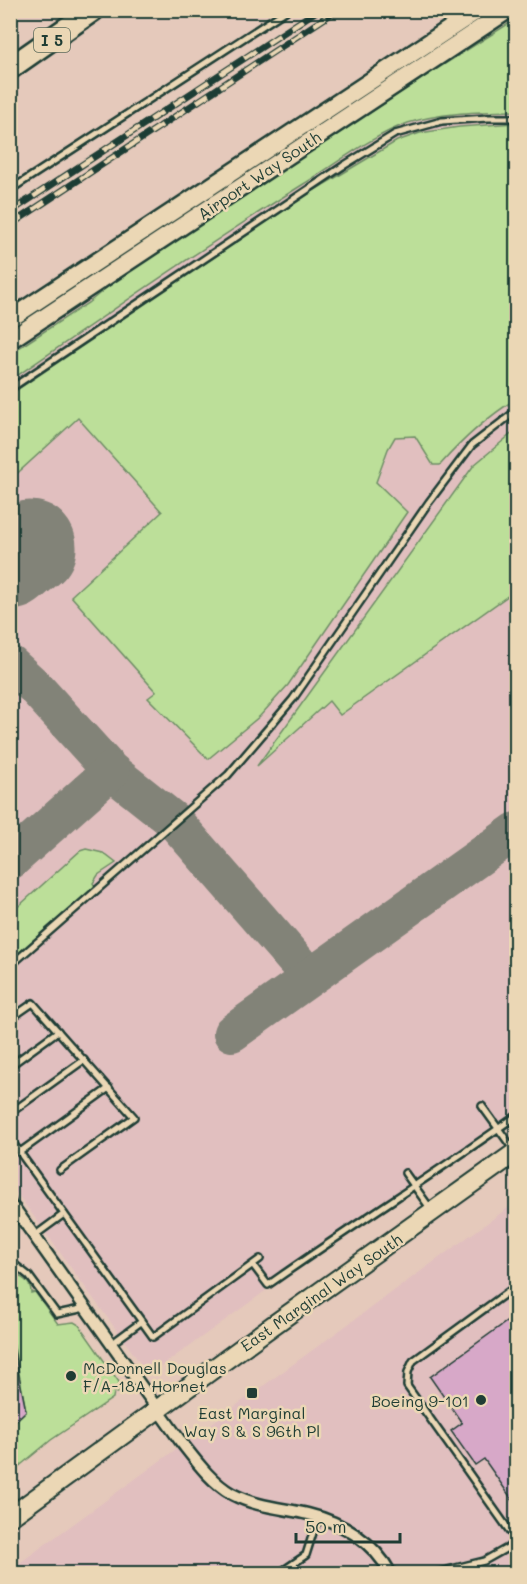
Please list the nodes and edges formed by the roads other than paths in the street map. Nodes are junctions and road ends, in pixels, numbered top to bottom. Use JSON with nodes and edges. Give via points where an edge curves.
{"nodes":[{"id":1,"x":93,"y":10,"type":"edge"},
{"id":2,"x":287,"y":10,"type":"edge"},
{"id":3,"x":478,"y":10,"type":"edge"},
{"id":4,"x":508,"y":10,"type":"edge"},
{"id":5,"x":10,"y":68,"type":"edge"},
{"id":6,"x":516,"y":118,"type":"edge"},
{"id":7,"x":10,"y":190,"type":"edge"},
{"id":8,"x":10,"y":319,"type":"edge"},
{"id":9,"x":10,"y":340,"type":"edge"},
{"id":10,"x":10,"y":389,"type":"edge"},
{"id":11,"x":516,"y":411,"type":"edge"},
{"id":12,"x":10,"y":966,"type":"edge"},
{"id":13,"x":10,"y":1019,"type":"edge"},
{"id":14,"x":58,"y":1031,"type":"junction"},
{"id":15,"x":84,"y":1060,"type":"junction"},
{"id":16,"x":10,"y":1066,"type":"edge"},
{"id":17,"x":109,"y":1088,"type":"junction"},
{"id":18,"x":482,"y":1106,"type":"dead end"},
{"id":19,"x":16,"y":1109,"type":"dead end"},
{"id":20,"x":516,"y":1116,"type":"edge"},
{"id":21,"x":498,"y":1129,"type":"junction"},
{"id":22,"x":10,"y":1139,"type":"edge"},
{"id":23,"x":20,"y":1152,"type":"junction"},
{"id":24,"x":516,"y":1153,"type":"edge"},
{"id":25,"x":60,"y":1170,"type":"dead end"},
{"id":26,"x":405,"y":1173,"type":"dead end"},
{"id":27,"x":415,"y":1186,"type":"junction"},
{"id":28,"x":10,"y":1197,"type":"edge"},
{"id":29,"x":13,"y":1209,"type":"edge"},
{"id":30,"x":433,"y":1212,"type":"junction"},
{"id":31,"x":64,"y":1214,"type":"junction"},
{"id":32,"x":34,"y":1236,"type":"junction"},
{"id":33,"x":260,"y":1259,"type":"dead end"},
{"id":34,"x":10,"y":1261,"type":"edge"},
{"id":35,"x":253,"y":1265,"type":"junction"},
{"id":36,"x":516,"y":1286,"type":"edge"},
{"id":37,"x":85,"y":1308,"type":"junction"},
{"id":38,"x":141,"y":1322,"type":"junction"},
{"id":39,"x":111,"y":1344,"type":"junction"},
{"id":40,"x":159,"y":1409,"type":"junction"},
{"id":41,"x":10,"y":1517,"type":"edge"},
{"id":42,"x":318,"y":1517,"type":"junction"},
{"id":43,"x":516,"y":1542,"type":"edge"},
{"id":44,"x":391,"y":1573,"type":"edge"},
{"id":45,"x":278,"y":1574,"type":"edge"},
{"id":46,"x":431,"y":1574,"type":"edge"}],
"edges":[{"from":1,"to":5,"type":"highway","number":"I 5"},
{"from":2,"to":7,"type":"lane"},
{"from":3,"to":8,"type":"main road","name":"Airport Way South"},
{"from":4,"to":9,"type":"main road","name":"Airport Way South"},
{"from":6,"to":10,"type":"lane","via":[[442,121],[395,134]]},
{"from":11,"to":12,"type":"lane","via":[[472,445],[293,699],[228,775]]},
{"from":13,"to":14,"type":"lane","via":[[33,1003]]},
{"from":14,"to":15,"type":"lane"},
{"from":14,"to":16,"type":"lane"},
{"from":15,"to":17,"type":"lane"},
{"from":15,"to":19,"type":"lane"},
{"from":17,"to":23,"type":"lane"},
{"from":17,"to":25,"type":"lane","via":[[134,1117]]},
{"from":18,"to":21,"type":"lane"},
{"from":20,"to":21,"type":"lane"},
{"from":21,"to":24,"type":"lane"},
{"from":21,"to":27,"type":"lane"},
{"from":22,"to":23,"type":"lane"},
{"from":23,"to":31,"type":"lane"},
{"from":24,"to":30,"type":"main road","name":"East Marginal Way South"},
{"from":26,"to":27,"type":"lane"},
{"from":27,"to":30,"type":"lane"},
{"from":27,"to":35,"type":"lane","via":[[268,1285]]},
{"from":28,"to":29,"type":"lane"},
{"from":29,"to":32,"type":"street"},
{"from":30,"to":40,"type":"main road","name":"East Marginal Way South"},
{"from":31,"to":32,"type":"lane"},
{"from":31,"to":38,"type":"lane"},
{"from":32,"to":37,"type":"street"},
{"from":33,"to":35,"type":"lane"},
{"from":34,"to":37,"type":"lane","via":[[28,1276],[57,1314]]},
{"from":35,"to":38,"type":"lane","via":[[153,1337]]},
{"from":36,"to":43,"type":"lane","via":[[413,1361],[407,1386]]},
{"from":37,"to":39,"type":"street"},
{"from":38,"to":39,"type":"lane"},
{"from":39,"to":40,"type":"street"},
{"from":40,"to":41,"type":"main road","name":"East Marginal Way South"},
{"from":40,"to":42,"type":"street","via":[[202,1469],[231,1494],[268,1508]]},
{"from":42,"to":44,"type":"street","via":[[349,1530],[369,1544]]},
{"from":42,"to":45,"type":"lane","via":[[306,1555]]},
{"from":43,"to":46,"type":"lane","via":[[484,1561]]}]}
